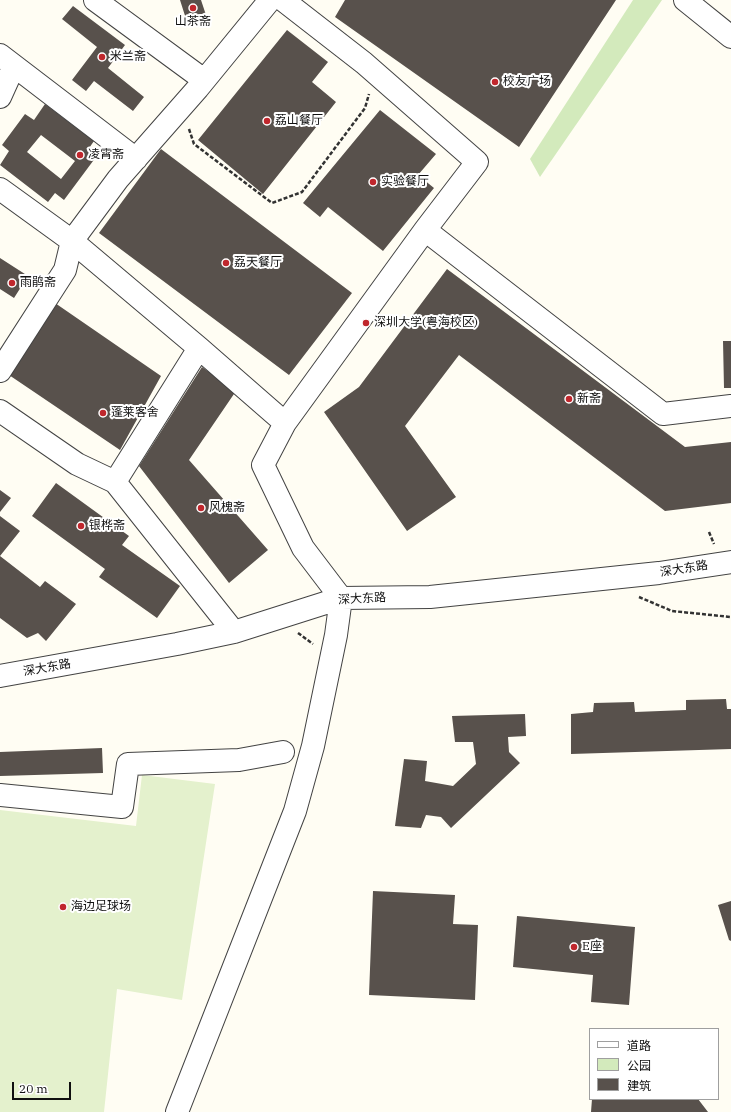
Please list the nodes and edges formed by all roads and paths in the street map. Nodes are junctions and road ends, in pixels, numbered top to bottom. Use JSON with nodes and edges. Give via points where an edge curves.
{"nodes":[{"id":1,"x":94,"y":0,"type":"edge"},
{"id":2,"x":270,"y":0,"type":"edge"},
{"id":3,"x":283,"y":0,"type":"edge"},
{"id":4,"x":685,"y":0,"type":"edge"},
{"id":5,"x":731,"y":37,"type":"edge"},
{"id":6,"x":7,"y":60,"type":"edge"},
{"id":7,"x":374,"y":72,"type":"junction"},
{"id":8,"x":204,"y":80,"type":"junction"},
{"id":9,"x":0,"y":97,"type":"edge"},
{"id":10,"x":182,"y":106,"type":"junction"},
{"id":11,"x":136,"y":159,"type":"junction"},
{"id":12,"x":0,"y":189,"type":"edge"},
{"id":13,"x":425,"y":230,"type":"junction"},
{"id":14,"x":72,"y":241,"type":"junction"},
{"id":15,"x":199,"y":348,"type":"junction"},
{"id":16,"x":0,"y":371,"type":"edge"},
{"id":17,"x":731,"y":406,"type":"edge"},
{"id":18,"x":0,"y":411,"type":"edge"},
{"id":19,"x":285,"y":422,"type":"junction"},
{"id":20,"x":115,"y":482,"type":"junction"},
{"id":21,"x":731,"y":562,"type":"edge"},
{"id":22,"x":633,"y":594,"type":"dead end"},
{"id":23,"x":341,"y":598,"type":"junction"},
{"id":24,"x":731,"y":617,"type":"edge"},
{"id":25,"x":234,"y":632,"type":"junction"},
{"id":26,"x":0,"y":676,"type":"edge"},
{"id":27,"x":283,"y":752,"type":"dead end"},
{"id":28,"x":0,"y":795,"type":"edge"},
{"id":29,"x":177,"y":1112,"type":"edge"}],
"edges":[{"from":1,"to":8,"type":"street"},
{"from":2,"to":8,"type":"street"},
{"from":3,"to":7,"type":"street"},
{"from":4,"to":5,"type":"street"},
{"from":6,"to":9,"type":"street"},
{"from":6,"to":11,"type":"street"},
{"from":7,"to":10,"type":"path","via":[[365,108],[302,192],[272,203],[194,144]]},
{"from":7,"to":13,"type":"street","via":[[477,162]]},
{"from":8,"to":10,"type":"street"},
{"from":10,"to":11,"type":"street"},
{"from":11,"to":14,"type":"street"},
{"from":12,"to":14,"type":"street"},
{"from":13,"to":17,"type":"street","via":[[663,414]]},
{"from":13,"to":19,"type":"street"},
{"from":14,"to":15,"type":"street"},
{"from":14,"to":16,"type":"street","via":[[66,270]]},
{"from":15,"to":19,"type":"street"},
{"from":15,"to":20,"type":"street"},
{"from":18,"to":20,"type":"street","via":[[77,464]]},
{"from":19,"to":23,"type":"street","via":[[263,465],[303,548]]},
{"from":20,"to":25,"type":"street"},
{"from":21,"to":23,"type":"street","name":"深大东路","via":[[658,573],[430,597]]},
{"from":22,"to":24,"type":"path","via":[[672,610]]},
{"from":23,"to":25,"type":"street","name":"深大东路"},
{"from":23,"to":29,"type":"street","via":[[313,746],[295,811]]},
{"from":25,"to":26,"type":"street","name":"深大东路"},
{"from":27,"to":28,"type":"street","via":[[239,760],[128,764],[122,807]]}]}
